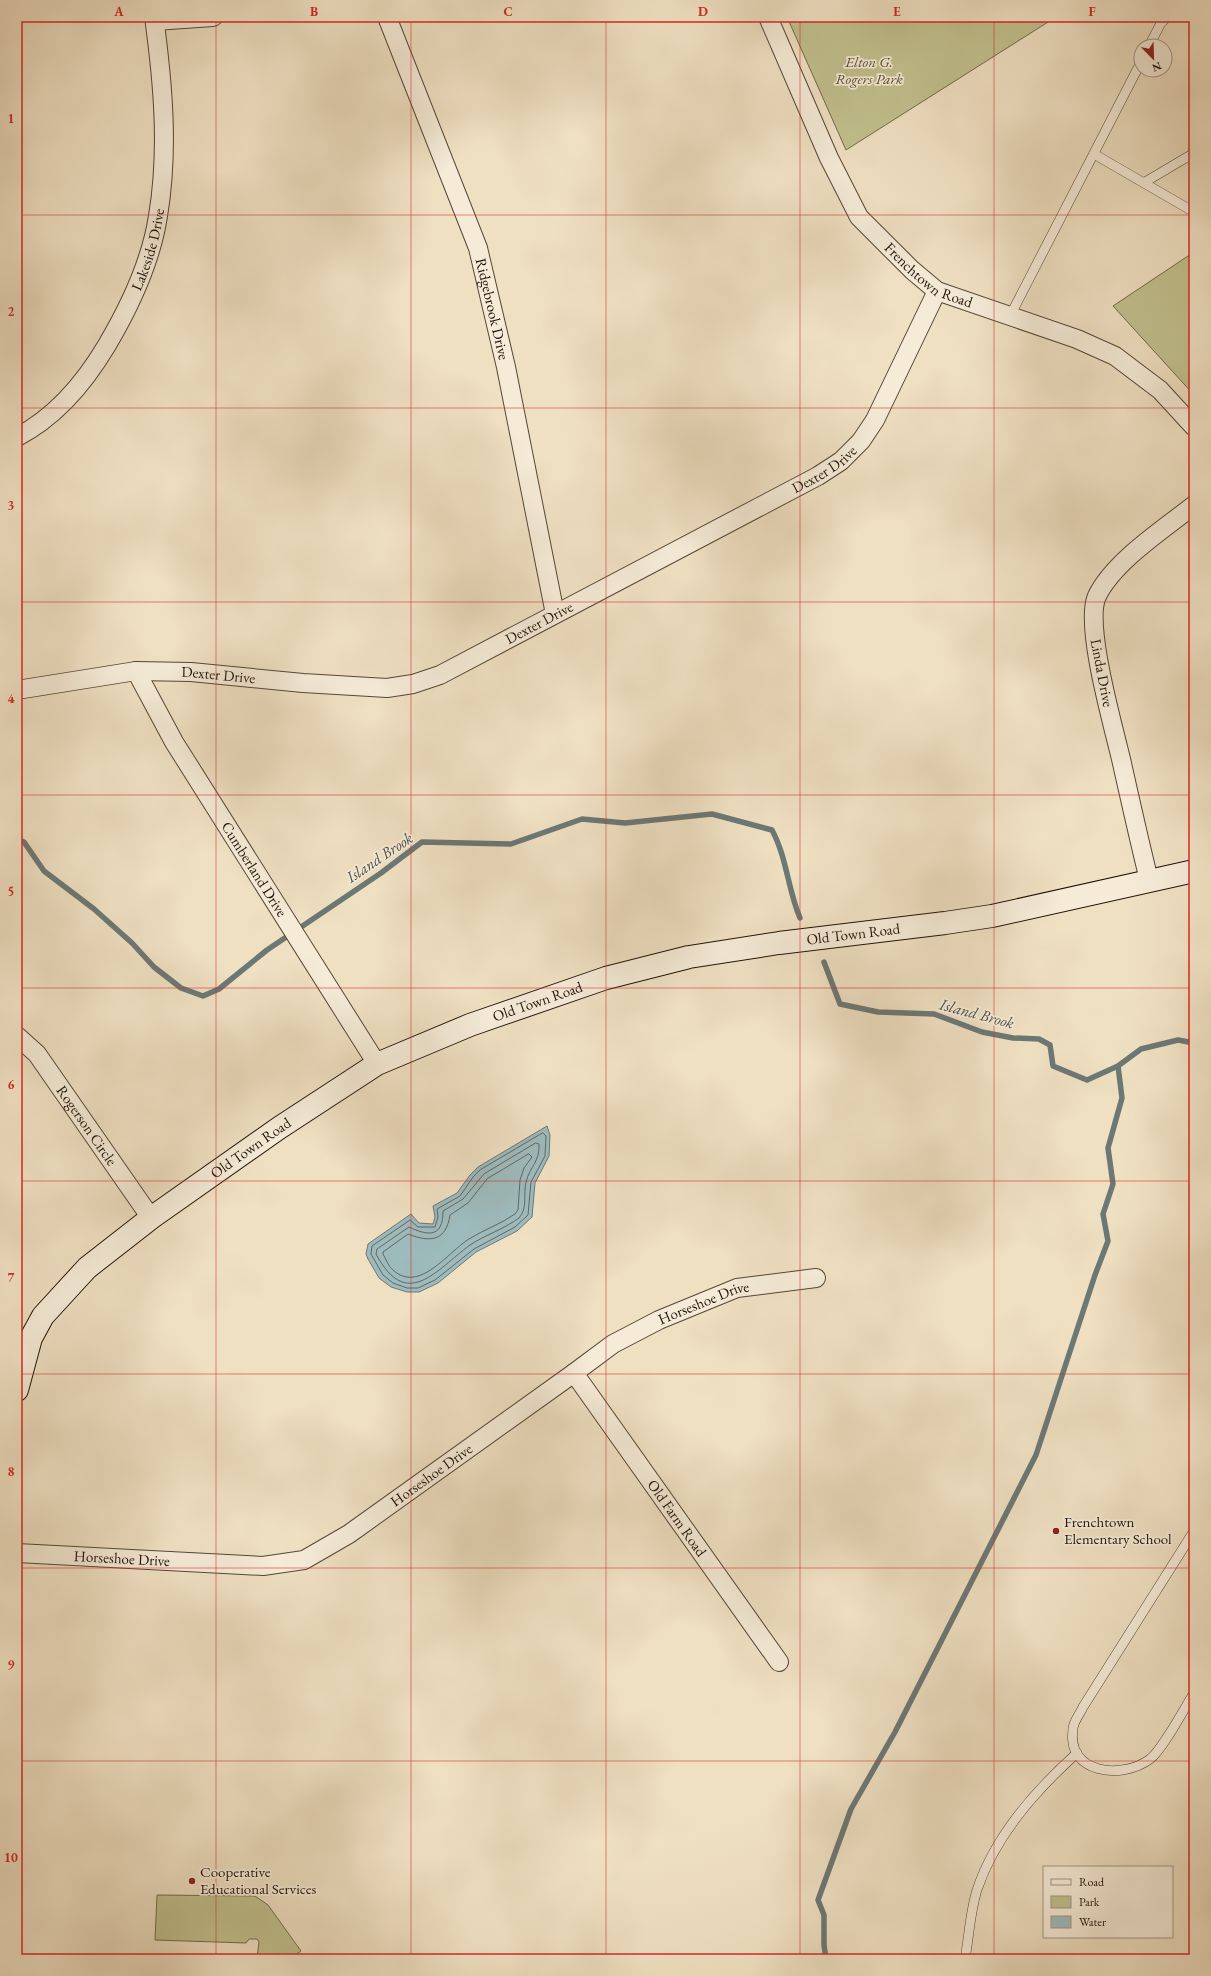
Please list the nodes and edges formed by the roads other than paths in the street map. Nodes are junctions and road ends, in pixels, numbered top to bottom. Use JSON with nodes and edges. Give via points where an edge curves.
{"nodes":[{"id":1,"x":213,"y":17,"type":"edge"},
{"id":2,"x":387,"y":17,"type":"edge"},
{"id":3,"x":768,"y":17,"type":"edge"},
{"id":4,"x":1167,"y":17,"type":"edge"},
{"id":5,"x":155,"y":19,"type":"edge"},
{"id":6,"x":1153,"y":38,"type":"edge"},
{"id":7,"x":1133,"y":78,"type":"edge"},
{"id":8,"x":1194,"y":153,"type":"edge"},
{"id":9,"x":1094,"y":154,"type":"junction"},
{"id":10,"x":1145,"y":182,"type":"junction"},
{"id":11,"x":1194,"y":212,"type":"edge"},
{"id":12,"x":937,"y":291,"type":"junction"},
{"id":13,"x":1010,"y":316,"type":"junction"},
{"id":14,"x":1194,"y":427,"type":"edge"},
{"id":15,"x":17,"y":436,"type":"edge"},
{"id":16,"x":1194,"y":505,"type":"edge"},
{"id":17,"x":555,"y":614,"type":"junction"},
{"id":18,"x":136,"y":671,"type":"junction"},
{"id":19,"x":17,"y":690,"type":"edge"},
{"id":20,"x":1194,"y":871,"type":"edge"},
{"id":21,"x":1149,"y":880,"type":"junction"},
{"id":22,"x":17,"y":1036,"type":"edge"},
{"id":23,"x":377,"y":1064,"type":"junction"},
{"id":24,"x":151,"y":1218,"type":"junction"},
{"id":25,"x":816,"y":1278,"type":"dead end"},
{"id":26,"x":574,"y":1373,"type":"junction"},
{"id":27,"x":17,"y":1390,"type":"edge"},
{"id":28,"x":1194,"y":1530,"type":"edge"},
{"id":29,"x":17,"y":1553,"type":"edge"},
{"id":30,"x":779,"y":1662,"type":"dead end"},
{"id":31,"x":1194,"y":1693,"type":"edge"},
{"id":32,"x":1076,"y":1753,"type":"junction"},
{"id":33,"x":965,"y":1959,"type":"edge"}],
"edges":[{"from":1,"to":5,"type":"street"},
{"from":2,"to":17,"type":"street","name":"Ridgebrook Drive","via":[[478,248],[486,276]]},
{"from":3,"to":12,"type":"street","name":"Frenchtown Road","via":[[829,158],[859,217]]},
{"from":4,"to":6,"type":"lane"},
{"from":5,"to":15,"type":"street","name":"Lakeside Drive","via":[[165,135],[158,218],[149,254],[123,317],[96,364],[51,415]]},
{"from":7,"to":9,"type":"lane"},
{"from":8,"to":10,"type":"lane"},
{"from":9,"to":10,"type":"lane"},
{"from":9,"to":13,"type":"lane"},
{"from":10,"to":11,"type":"lane"},
{"from":12,"to":13,"type":"street","name":"Frenchtown Road"},
{"from":12,"to":17,"type":"street","name":"Dexter Drive","via":[[875,420],[861,441],[841,461],[818,476]]},
{"from":13,"to":14,"type":"street","name":"Frenchtown Road","via":[[1077,339],[1115,356],[1160,390]]},
{"from":16,"to":21,"type":"street","name":"Linda Drive","via":[[1129,556],[1110,576],[1097,596],[1093,612],[1097,652]]},
{"from":17,"to":18,"type":"street","name":"Dexter Drive","via":[[440,675],[412,684],[387,688],[191,672]]},
{"from":18,"to":19,"type":"street","name":"Dexter Drive"},
{"from":18,"to":23,"type":"street","name":"Cumberland Drive","via":[[174,742]]},
{"from":20,"to":21,"type":"main road","name":"Old Town Road"},
{"from":21,"to":23,"type":"main road","name":"Old Town Road","via":[[992,916],[689,957],[599,980],[470,1025]]},
{"from":22,"to":24,"type":"street","name":"Rogerson Circle","via":[[37,1054]]},
{"from":23,"to":24,"type":"main road","name":"Old Town Road","via":[[279,1128]]},
{"from":24,"to":27,"type":"main road","name":"Old Town Road","via":[[87,1268],[44,1316],[31,1338]]},
{"from":25,"to":26,"type":"street","name":"Horseshoe Drive","via":[[737,1288],[660,1320],[613,1344]]},
{"from":26,"to":29,"type":"street","name":"Horseshoe Drive","via":[[349,1534],[304,1560],[263,1566]]},
{"from":26,"to":30,"type":"street","name":"Old Farm Road"},
{"from":28,"to":32,"type":"lane","via":[[1083,1707],[1072,1728]]},
{"from":31,"to":32,"type":"lane","via":[[1151,1758],[1135,1767],[1111,1772],[1090,1767]]},
{"from":32,"to":33,"type":"lane","via":[[1028,1803],[996,1846],[977,1890]]}]}
